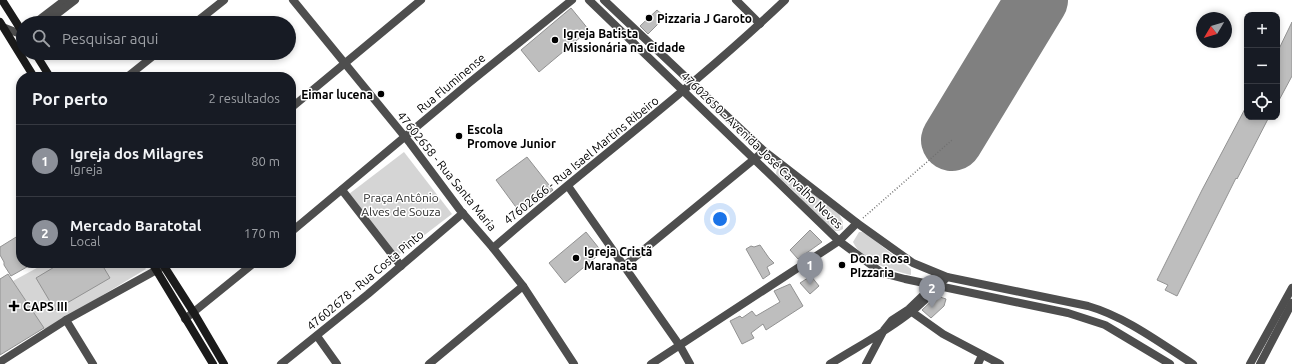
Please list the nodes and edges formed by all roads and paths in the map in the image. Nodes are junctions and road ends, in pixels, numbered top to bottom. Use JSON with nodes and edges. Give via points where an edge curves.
{"nodes":[{"id":1,"x":2,"y":0,"type":"edge"},
{"id":2,"x":65,"y":0,"type":"edge"},
{"id":3,"x":75,"y":0,"type":"edge"},
{"id":4,"x":224,"y":0,"type":"edge"},
{"id":5,"x":293,"y":0,"type":"edge"},
{"id":6,"x":421,"y":0,"type":"edge"},
{"id":7,"x":572,"y":0,"type":"edge"},
{"id":8,"x":589,"y":0,"type":"edge"},
{"id":9,"x":604,"y":0,"type":"edge"},
{"id":10,"x":736,"y":0,"type":"edge"},
{"id":11,"x":785,"y":0,"type":"edge"},
{"id":12,"x":44,"y":16,"type":"edge"},
{"id":13,"x":54,"y":16,"type":"edge"},
{"id":14,"x":204,"y":16,"type":"edge"},
{"id":15,"x":16,"y":23,"type":"edge"},
{"id":16,"x":760,"y":24,"type":"junction"},
{"id":17,"x":1,"y":28,"type":"edge"},
{"id":18,"x":16,"y":32,"type":"edge"},
{"id":19,"x":658,"y":49,"type":"junction"},
{"id":20,"x":16,"y":50,"type":"edge"},
{"id":21,"x":649,"y":57,"type":"junction"},
{"id":22,"x":23,"y":60,"type":"edge"},
{"id":23,"x":39,"y":60,"type":"edge"},
{"id":24,"x":148,"y":60,"type":"edge"},
{"id":25,"x":345,"y":64,"type":"junction"},
{"id":26,"x":31,"y":72,"type":"edge"},
{"id":27,"x":47,"y":72,"type":"edge"},
{"id":28,"x":133,"y":72,"type":"edge"},
{"id":29,"x":693,"y":84,"type":"junction"},
{"id":30,"x":684,"y":91,"type":"junction"},
{"id":31,"x":296,"y":104,"type":"edge"},
{"id":32,"x":405,"y":137,"type":"junction"},
{"id":33,"x":952,"y":140,"type":"dead end"},
{"id":34,"x":764,"y":151,"type":"junction"},
{"id":35,"x":754,"y":159,"type":"junction"},
{"id":36,"x":568,"y":186,"type":"junction"},
{"id":37,"x":342,"y":190,"type":"junction"},
{"id":38,"x":463,"y":214,"type":"junction"},
{"id":39,"x":856,"y":223,"type":"junction"},
{"id":40,"x":296,"y":228,"type":"edge"},
{"id":41,"x":839,"y":241,"type":"junction"},
{"id":42,"x":493,"y":248,"type":"junction"},
{"id":43,"x":400,"y":266,"type":"junction"},
{"id":44,"x":624,"y":266,"type":"junction"},
{"id":45,"x":155,"y":268,"type":"edge"},
{"id":46,"x":159,"y":268,"type":"edge"},
{"id":47,"x":160,"y":268,"type":"edge"},
{"id":48,"x":248,"y":268,"type":"edge"},
{"id":49,"x":947,"y":277,"type":"junction"},
{"id":50,"x":936,"y":285,"type":"junction"},
{"id":51,"x":523,"y":286,"type":"junction"},
{"id":52,"x":1292,"y":288,"type":"edge"},
{"id":53,"x":1292,"y":303,"type":"edge"},
{"id":54,"x":912,"y":312,"type":"junction"},
{"id":55,"x":194,"y":313,"type":"junction"},
{"id":56,"x":185,"y":319,"type":"junction"},
{"id":57,"x":66,"y":320,"type":"junction"},
{"id":58,"x":1128,"y":323,"type":"junction"},
{"id":59,"x":893,"y":324,"type":"junction"},
{"id":60,"x":884,"y":330,"type":"junction"},
{"id":61,"x":1122,"y":335,"type":"junction"},
{"id":62,"x":317,"y":336,"type":"junction"},
{"id":63,"x":680,"y":346,"type":"junction"},
{"id":64,"x":982,"y":355,"type":"junction"},
{"id":65,"x":0,"y":362,"type":"edge"},
{"id":66,"x":93,"y":364,"type":"edge"},
{"id":67,"x":213,"y":364,"type":"edge"},
{"id":68,"x":224,"y":364,"type":"edge"},
{"id":69,"x":281,"y":364,"type":"edge"},
{"id":70,"x":337,"y":364,"type":"edge"},
{"id":71,"x":429,"y":364,"type":"edge"},
{"id":72,"x":574,"y":364,"type":"edge"},
{"id":73,"x":651,"y":364,"type":"edge"},
{"id":74,"x":690,"y":364,"type":"edge"},
{"id":75,"x":830,"y":364,"type":"edge"},
{"id":76,"x":866,"y":364,"type":"edge"},
{"id":77,"x":872,"y":364,"type":"edge"},
{"id":78,"x":978,"y":364,"type":"edge"},
{"id":79,"x":1000,"y":364,"type":"edge"},
{"id":80,"x":1170,"y":364,"type":"edge"},
{"id":81,"x":1193,"y":364,"type":"edge"},
{"id":82,"x":1250,"y":364,"type":"edge"},
{"id":83,"x":1260,"y":364,"type":"edge"}],
"edges":[{"from":1,"to":15,"type":"main road"},
{"from":2,"to":12,"type":"street"},
{"from":3,"to":13,"type":"street"},
{"from":4,"to":14,"type":"street"},
{"from":5,"to":25,"type":"street","name":"47602658 - Rua Santa Maria"},
{"from":6,"to":25,"type":"street"},
{"from":7,"to":32,"type":"street","name":"Rua Fluminense"},
{"from":8,"to":21,"type":"street","name":"47602650 - Avenida José Carvalho Neves"},
{"from":9,"to":19,"type":"street"},
{"from":10,"to":16,"type":"street"},
{"from":11,"to":16,"type":"street","name":"47602666 - Rua Isael Martins Ribeiro"},
{"from":16,"to":29,"type":"street","name":"47602666 - Rua Isael Martins Ribeiro"},
{"from":17,"to":18,"type":"street"},
{"from":17,"to":20,"type":"main road"},
{"from":19,"to":21,"type":"street"},
{"from":19,"to":29,"type":"street"},
{"from":21,"to":30,"type":"street","name":"47602650 - Avenida José Carvalho Neves"},
{"from":22,"to":26,"type":"main road"},
{"from":23,"to":27,"type":"main road"},
{"from":24,"to":28,"type":"street"},
{"from":25,"to":31,"type":"street"},
{"from":25,"to":32,"type":"street","name":"47602658 - Rua Santa Maria"},
{"from":29,"to":30,"type":"street","name":"47602666 - Rua Isael Martins Ribeiro"},
{"from":29,"to":34,"type":"street"},
{"from":30,"to":35,"type":"street","name":"47602650 - Avenida José Carvalho Neves"},
{"from":30,"to":36,"type":"street","name":"47602666 - Rua Isael Martins Ribeiro"},
{"from":32,"to":37,"type":"street","name":"Rua Fluminense"},
{"from":32,"to":38,"type":"street","name":"47602658 - Rua Santa Maria"},
{"from":33,"to":39,"type":"path"},
{"from":34,"to":35,"type":"street"},
{"from":34,"to":39,"type":"street"},
{"from":35,"to":41,"type":"street","name":"47602650 - Avenida José Carvalho Neves"},
{"from":35,"to":44,"type":"street"},
{"from":36,"to":42,"type":"street","name":"47602666 - Rua Isael Martins Ribeiro"},
{"from":36,"to":44,"type":"street"},
{"from":37,"to":40,"type":"street","name":"Rua Fluminense"},
{"from":37,"to":43,"type":"street"},
{"from":38,"to":42,"type":"street","name":"47602658 - Rua Santa Maria"},
{"from":38,"to":43,"type":"street","name":"47602678 - Rua Costa Pinto"},
{"from":39,"to":41,"type":"street"},
{"from":39,"to":49,"type":"street","via":[[913,263]]},
{"from":41,"to":50,"type":"street","name":"47602650 - Avenida José Carvalho Neves","via":[[882,273]]},
{"from":41,"to":63,"type":"street"},
{"from":42,"to":51,"type":"street","name":"47602658 - Rua Santa Maria"},
{"from":43,"to":62,"type":"street","name":"47602678 - Rua Costa Pinto"},
{"from":44,"to":63,"type":"street"},
{"from":45,"to":57,"type":"street"},
{"from":46,"to":56,"type":"main road"},
{"from":47,"to":55,"type":"main road"},
{"from":48,"to":55,"type":"street"},
{"from":49,"to":50,"type":"street"},
{"from":49,"to":58,"type":"street","via":[[1088,306]]},
{"from":50,"to":54,"type":"street"},
{"from":50,"to":60,"type":"street","via":[[892,320]]},
{"from":50,"to":61,"type":"street","name":"47602650 - Avenida José Carvalho Neves","via":[[1068,313],[1105,325]]},
{"from":51,"to":71,"type":"street"},
{"from":51,"to":72,"type":"street","name":"47602658 - Rua Santa Maria"},
{"from":52,"to":82,"type":"street"},
{"from":53,"to":83,"type":"street"},
{"from":54,"to":59,"type":"street"},
{"from":54,"to":64,"type":"street","via":[[943,334]]},
{"from":55,"to":56,"type":"street"},
{"from":55,"to":68,"type":"main road"},
{"from":56,"to":67,"type":"main road"},
{"from":57,"to":65,"type":"street"},
{"from":57,"to":66,"type":"street"},
{"from":58,"to":61,"type":"street"},
{"from":58,"to":81,"type":"street"},
{"from":59,"to":60,"type":"street"},
{"from":59,"to":77,"type":"street"},
{"from":60,"to":75,"type":"street"},
{"from":60,"to":76,"type":"street"},
{"from":61,"to":80,"type":"street","name":"47602650 - Avenida José Carvalho Neves"},
{"from":62,"to":69,"type":"street","name":"47602678 - Rua Costa Pinto"},
{"from":62,"to":70,"type":"street"},
{"from":63,"to":73,"type":"street"},
{"from":63,"to":74,"type":"street"},
{"from":64,"to":78,"type":"street"},
{"from":64,"to":79,"type":"street"}]}
